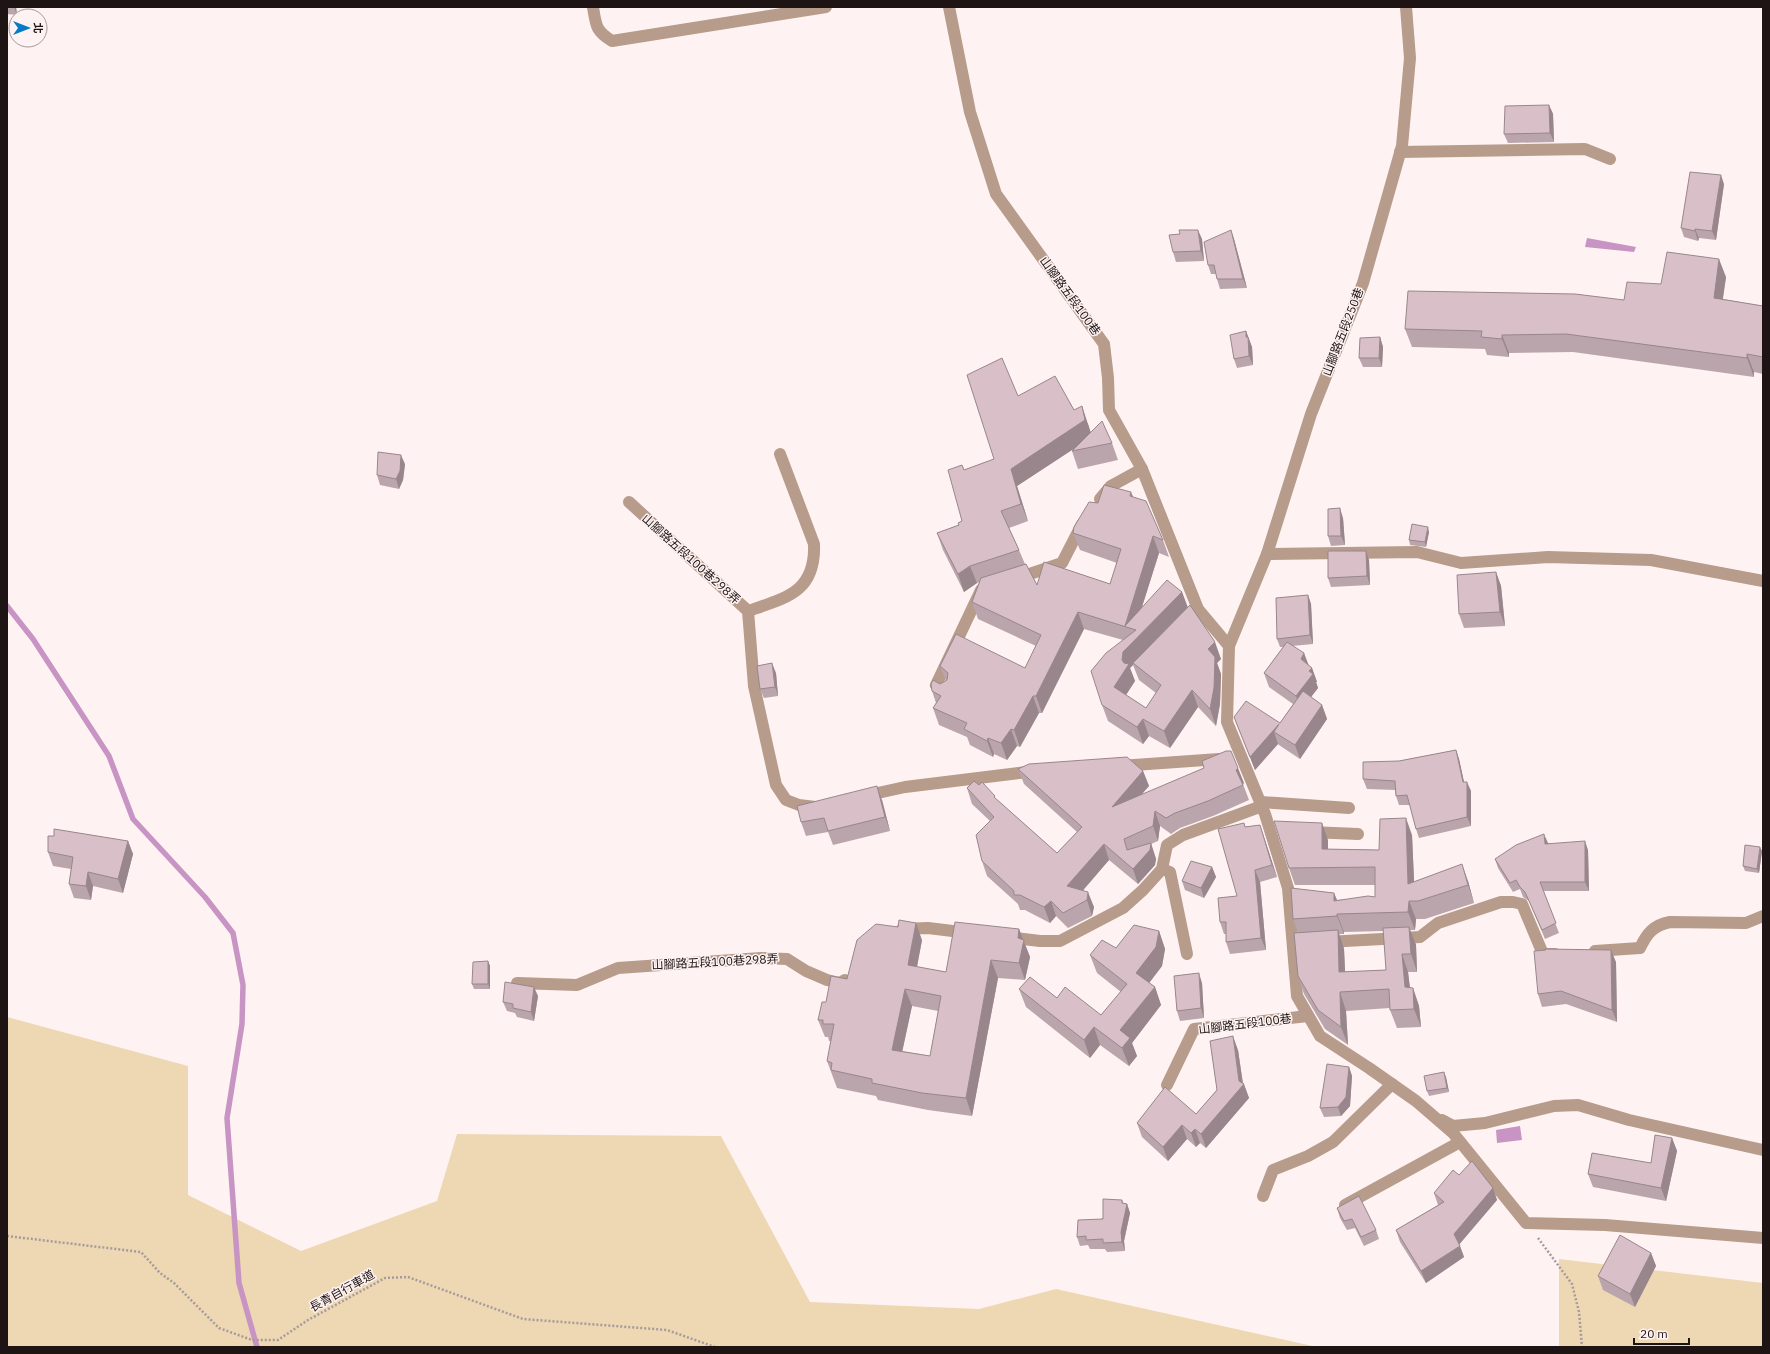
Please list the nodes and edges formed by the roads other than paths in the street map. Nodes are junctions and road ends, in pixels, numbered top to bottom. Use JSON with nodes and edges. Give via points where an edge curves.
{"nodes":[{"id":1,"x":593,"y":7,"type":"edge"},
{"id":2,"x":826,"y":7,"type":"edge"},
{"id":3,"x":949,"y":7,"type":"edge"},
{"id":4,"x":1406,"y":7,"type":"edge"},
{"id":5,"x":1400,"y":152,"type":"junction"},
{"id":6,"x":1610,"y":159,"type":"dead end"},
{"id":7,"x":780,"y":454,"type":"dead end"},
{"id":8,"x":1142,"y":469,"type":"junction"},
{"id":9,"x":629,"y":502,"type":"dead end"},
{"id":10,"x":1267,"y":554,"type":"junction"},
{"id":11,"x":1763,"y":582,"type":"edge"},
{"id":12,"x":1198,"y":608,"type":"junction"},
{"id":13,"x":748,"y":611,"type":"junction"},
{"id":14,"x":1187,"y":619,"type":"edge"},
{"id":15,"x":1229,"y":646,"type":"junction"},
{"id":16,"x":947,"y":693,"type":"edge"},
{"id":17,"x":1242,"y":758,"type":"junction"},
{"id":18,"x":1108,"y":766,"type":"edge"},
{"id":19,"x":1045,"y":770,"type":"edge"},
{"id":20,"x":854,"y":798,"type":"edge"},
{"id":21,"x":1261,"y":804,"type":"junction"},
{"id":22,"x":825,"y":805,"type":"edge"},
{"id":23,"x":1349,"y":808,"type":"dead end"},
{"id":24,"x":1271,"y":831,"type":"junction"},
{"id":25,"x":1358,"y":834,"type":"dead end"},
{"id":26,"x":1162,"y":869,"type":"junction"},
{"id":27,"x":1763,"y":916,"type":"edge"},
{"id":28,"x":889,"y":930,"type":"edge"},
{"id":29,"x":980,"y":934,"type":"edge"},
{"id":30,"x":996,"y":936,"type":"edge"},
{"id":31,"x":1292,"y":944,"type":"junction"},
{"id":32,"x":1580,"y":952,"type":"edge"},
{"id":33,"x":1565,"y":953,"type":"edge"},
{"id":34,"x":1187,"y":954,"type":"dead end"},
{"id":35,"x":851,"y":972,"type":"edge"},
{"id":36,"x":517,"y":983,"type":"edge"},
{"id":37,"x":1308,"y":1016,"type":"junction"},
{"id":38,"x":1392,"y":1084,"type":"junction"},
{"id":39,"x":1167,"y":1085,"type":"dead end"},
{"id":40,"x":1432,"y":1115,"type":"junction"},
{"id":41,"x":1460,"y":1142,"type":"junction"},
{"id":42,"x":1763,"y":1150,"type":"edge"},
{"id":43,"x":1263,"y":1196,"type":"dead end"},
{"id":44,"x":1340,"y":1208,"type":"edge"},
{"id":45,"x":1763,"y":1238,"type":"edge"}],
"edges":[{"from":1,"to":2,"type":"lane","via":[[600,34],[612,41]]},
{"from":3,"to":8,"type":"lane","name":"山腳路五段100巷","via":[[970,112],[996,194],[1104,344],[1109,410]]},
{"from":4,"to":5,"type":"lane","name":"山腳路五段250巷","via":[[1410,58]]},
{"from":5,"to":6,"type":"lane","via":[[1585,149]]},
{"from":5,"to":10,"type":"lane","name":"山腳路五段250巷","via":[[1363,283],[1311,414]]},
{"from":7,"to":13,"type":"lane","via":[[814,544],[814,560],[810,574],[787,598]]},
{"from":8,"to":12,"type":"lane","name":"山腳路五段100巷"},
{"from":8,"to":16,"type":"lane","via":[[1111,486],[1090,514],[1062,563],[979,590],[936,685]]},
{"from":9,"to":13,"type":"lane","name":"山腳路五段100巷298弄"},
{"from":10,"to":11,"type":"lane","via":[[1417,552],[1461,563],[1548,558],[1651,560]]},
{"from":10,"to":15,"type":"lane","name":"山腳路五段250巷"},
{"from":12,"to":14,"type":"lane"},
{"from":12,"to":15,"type":"lane","name":"山腳路五段100巷"},
{"from":13,"to":22,"type":"lane","name":"山腳路五段100巷298弄","via":[[754,686],[776,785],[786,800],[799,806]]},
{"from":15,"to":17,"type":"lane","via":[[1227,722]]},
{"from":17,"to":18,"type":"lane"},
{"from":17,"to":21,"type":"lane"},
{"from":19,"to":20,"type":"lane","via":[[905,787]]},
{"from":21,"to":23,"type":"lane"},
{"from":21,"to":24,"type":"lane"},
{"from":21,"to":26,"type":"lane","via":[[1183,835],[1167,845]]},
{"from":24,"to":25,"type":"lane"},
{"from":24,"to":31,"type":"lane","via":[[1288,888]]},
{"from":26,"to":30,"type":"lane","via":[[1123,908],[1060,941]]},
{"from":26,"to":34,"type":"lane","via":[[1170,872]]},
{"from":27,"to":32,"type":"lane","via":[[1746,923],[1659,924],[1646,935],[1640,948]]},
{"from":28,"to":29,"type":"lane","via":[[928,928]]},
{"from":31,"to":33,"type":"lane","via":[[1420,937],[1438,923],[1501,902],[1513,902],[1522,904],[1543,954]]},
{"from":31,"to":37,"type":"lane","via":[[1297,996]]},
{"from":35,"to":36,"type":"lane","name":"山腳路五段100巷298弄","via":[[849,978],[840,983],[806,971],[787,959],[761,958],[618,968],[577,985]]},
{"from":37,"to":38,"type":"lane","via":[[1320,1036]]},
{"from":37,"to":39,"type":"lane","name":"山腳路五段100巷","via":[[1194,1029]]},
{"from":38,"to":40,"type":"lane"},
{"from":38,"to":43,"type":"lane","via":[[1333,1142],[1308,1156],[1273,1170]]},
{"from":40,"to":41,"type":"lane"},
{"from":40,"to":42,"type":"lane","via":[[1453,1126],[1485,1123],[1554,1106],[1578,1105],[1629,1120]]},
{"from":41,"to":44,"type":"lane"},
{"from":41,"to":45,"type":"lane","via":[[1526,1223],[1605,1225]]}]}
